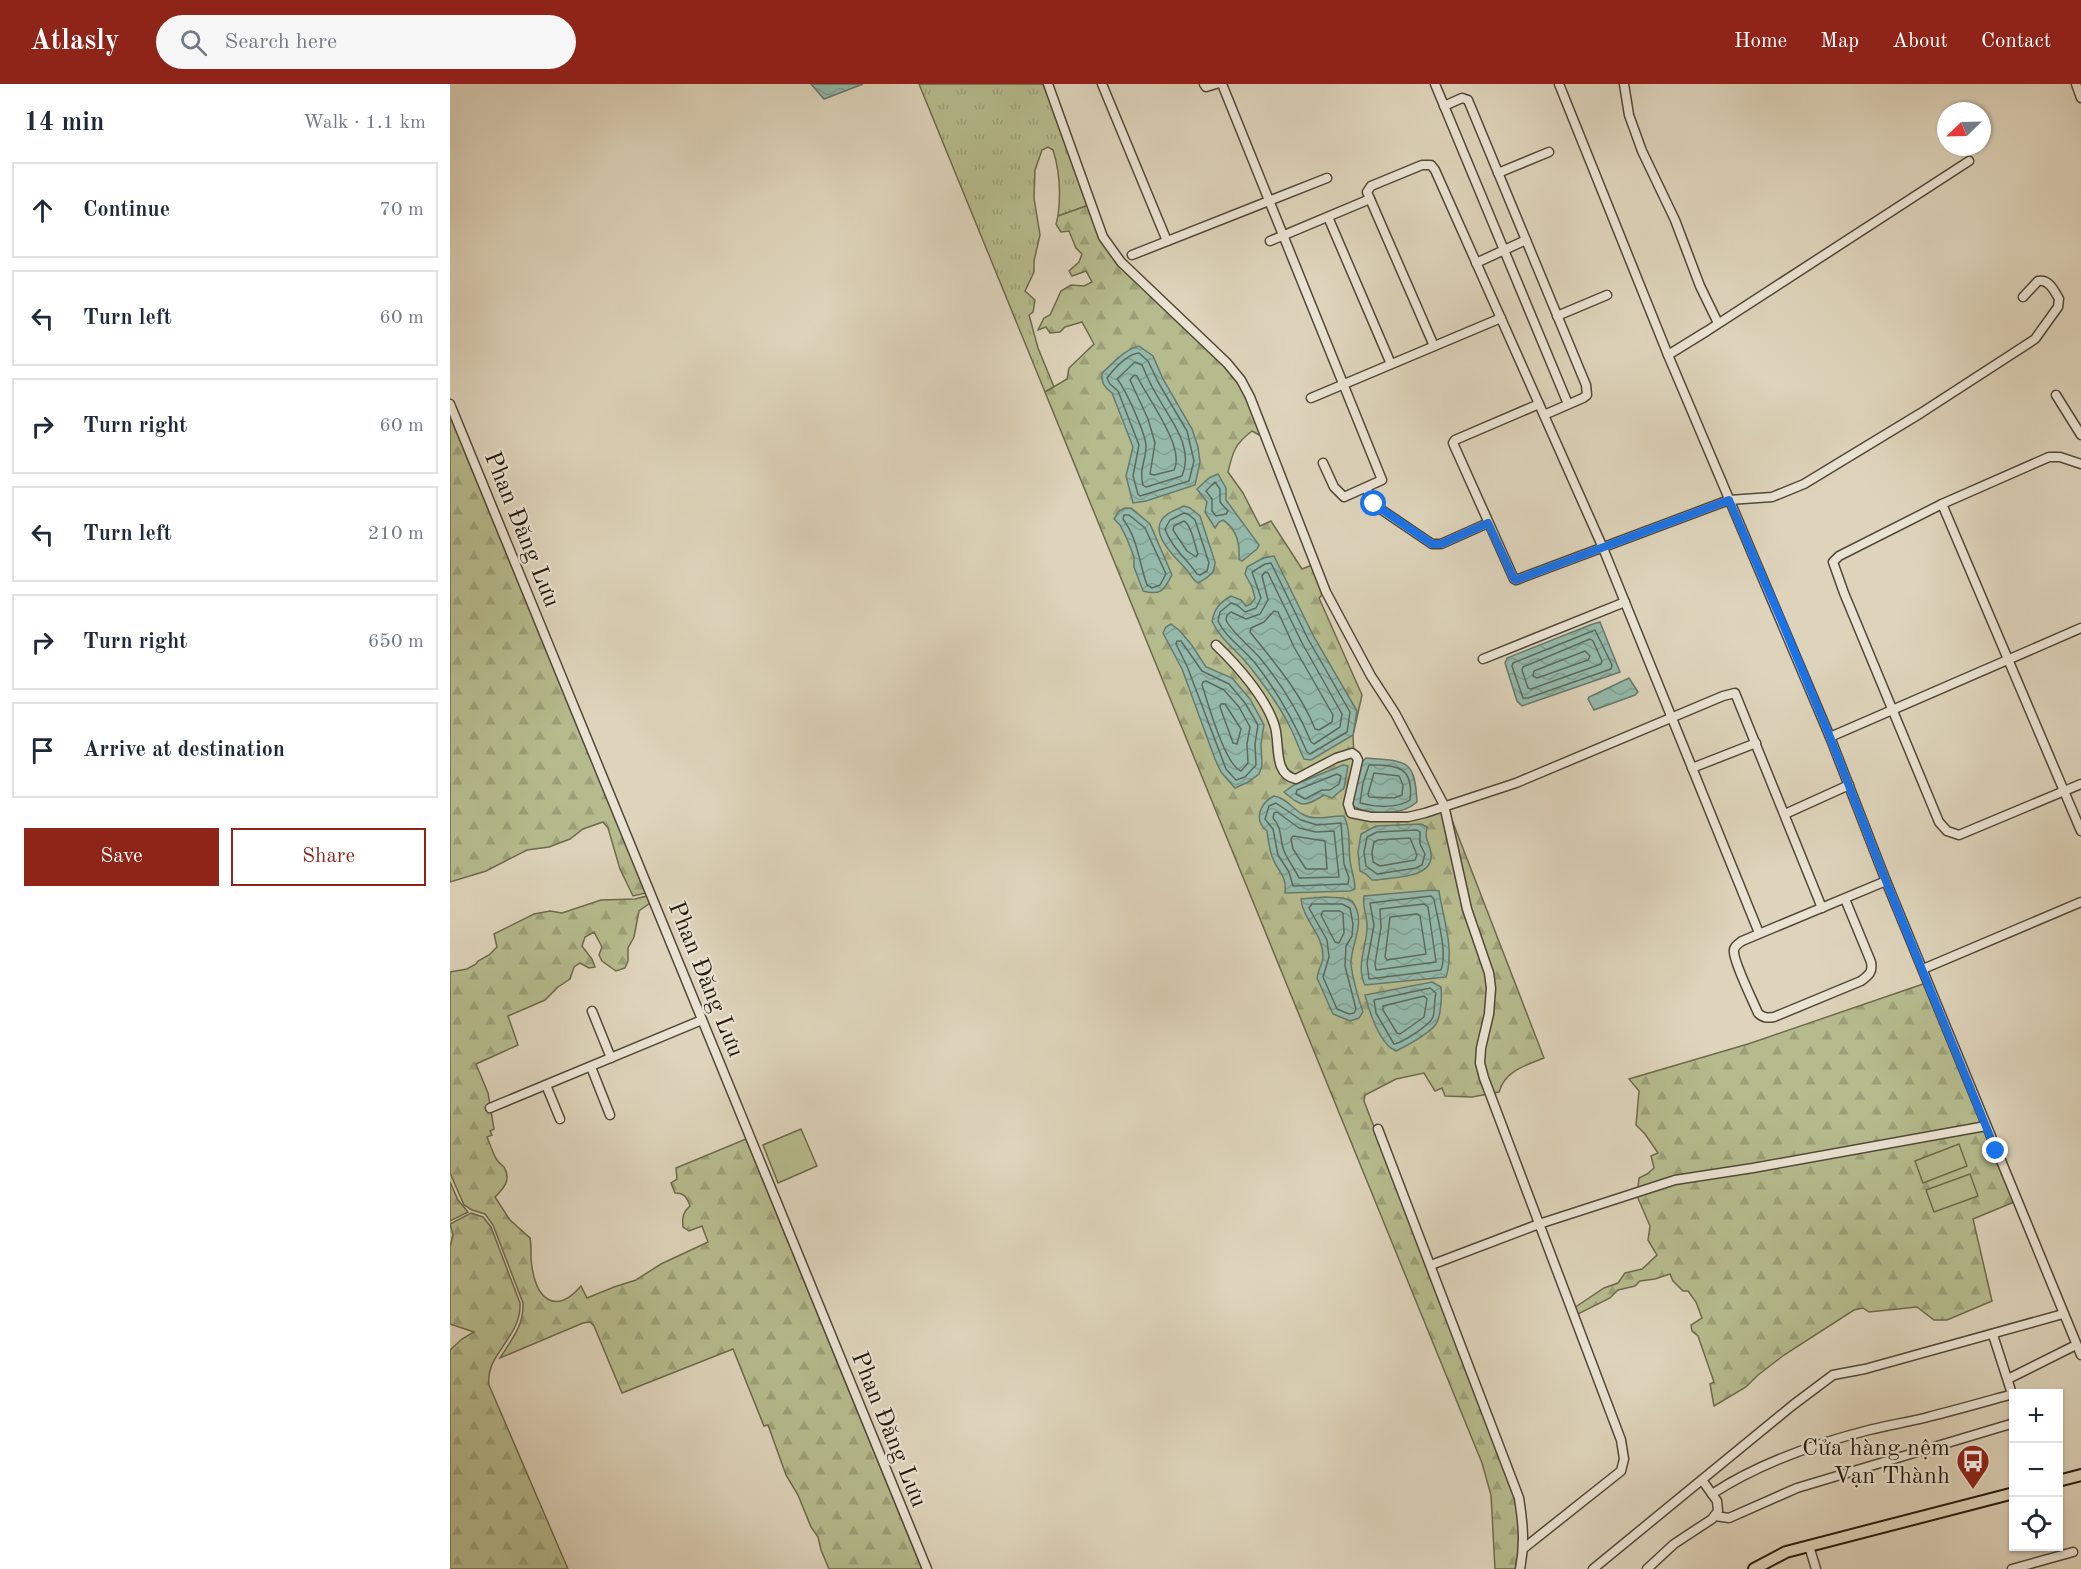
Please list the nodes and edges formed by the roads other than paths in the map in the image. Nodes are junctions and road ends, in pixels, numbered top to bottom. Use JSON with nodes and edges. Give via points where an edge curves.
{"nodes":[{"id":1,"x":1048,"y":84,"type":"edge"},
{"id":2,"x":1102,"y":84,"type":"edge"},
{"id":3,"x":1204,"y":84,"type":"edge"},
{"id":4,"x":1216,"y":84,"type":"edge"},
{"id":5,"x":1222,"y":84,"type":"edge"},
{"id":6,"x":1435,"y":84,"type":"edge"},
{"id":7,"x":1559,"y":84,"type":"edge"},
{"id":8,"x":1624,"y":84,"type":"edge"},
{"id":9,"x":2076,"y":84,"type":"edge"},
{"id":10,"x":2081,"y":98,"type":"edge"},
{"id":11,"x":1444,"y":106,"type":"junction"},
{"id":12,"x":1549,"y":152,"type":"dead end"},
{"id":13,"x":1969,"y":161,"type":"dead end"},
{"id":14,"x":1498,"y":173,"type":"junction"},
{"id":15,"x":1327,"y":178,"type":"dead end"},
{"id":16,"x":1370,"y":199,"type":"junction"},
{"id":17,"x":1270,"y":201,"type":"junction"},
{"id":18,"x":1328,"y":217,"type":"junction"},
{"id":19,"x":1284,"y":236,"type":"junction"},
{"id":20,"x":1526,"y":240,"type":"junction"},
{"id":21,"x":1167,"y":241,"type":"junction"},
{"id":22,"x":1270,"y":242,"type":"dead end"},
{"id":23,"x":1504,"y":250,"type":"junction"},
{"id":24,"x":1132,"y":255,"type":"dead end"},
{"id":25,"x":1476,"y":263,"type":"junction"},
{"id":26,"x":1607,"y":295,"type":"dead end"},
{"id":27,"x":2023,"y":297,"type":"dead end"},
{"id":28,"x":1557,"y":316,"type":"junction"},
{"id":29,"x":1501,"y":318,"type":"junction"},
{"id":30,"x":1718,"y":324,"type":"junction"},
{"id":31,"x":1434,"y":346,"type":"junction"},
{"id":32,"x":1668,"y":355,"type":"junction"},
{"id":33,"x":1391,"y":364,"type":"junction"},
{"id":34,"x":1344,"y":384,"type":"junction"},
{"id":35,"x":2056,"y":395,"type":"dead end"},
{"id":36,"x":1311,"y":398,"type":"dead end"},
{"id":37,"x":450,"y":404,"type":"edge"},
{"id":38,"x":1539,"y":404,"type":"junction"},
{"id":39,"x":1568,"y":404,"type":"junction"},
{"id":40,"x":1544,"y":415,"type":"junction"},
{"id":41,"x":2081,"y":435,"type":"edge"},
{"id":42,"x":1323,"y":463,"type":"dead end"},
{"id":43,"x":2081,"y":464,"type":"edge"},
{"id":44,"x":1366,"y":488,"type":"junction"},
{"id":45,"x":1729,"y":500,"type":"junction"},
{"id":46,"x":1942,"y":504,"type":"junction"},
{"id":47,"x":1488,"y":523,"type":"junction"},
{"id":48,"x":1603,"y":548,"type":"junction"},
{"id":49,"x":1625,"y":602,"type":"junction"},
{"id":50,"x":2081,"y":628,"type":"edge"},
{"id":51,"x":1216,"y":645,"type":"dead end"},
{"id":52,"x":1483,"y":658,"type":"dead end"},
{"id":53,"x":2009,"y":658,"type":"junction"},
{"id":54,"x":1892,"y":710,"type":"junction"},
{"id":55,"x":1672,"y":718,"type":"junction"},
{"id":56,"x":1830,"y":737,"type":"junction"},
{"id":57,"x":1756,"y":743,"type":"junction"},
{"id":58,"x":1692,"y":768,"type":"junction"},
{"id":59,"x":2081,"y":784,"type":"edge"},
{"id":60,"x":1849,"y":785,"type":"junction"},
{"id":61,"x":2064,"y":791,"type":"junction"},
{"id":62,"x":1444,"y":805,"type":"junction"},
{"id":63,"x":1785,"y":814,"type":"junction"},
{"id":64,"x":2081,"y":831,"type":"edge"},
{"id":65,"x":1886,"y":881,"type":"junction"},
{"id":66,"x":1845,"y":899,"type":"junction"},
{"id":67,"x":2081,"y":902,"type":"edge"},
{"id":68,"x":1822,"y":908,"type":"junction"},
{"id":69,"x":1759,"y":933,"type":"junction"},
{"id":70,"x":1923,"y":969,"type":"junction"},
{"id":71,"x":592,"y":1011,"type":"dead end"},
{"id":72,"x":702,"y":1020,"type":"junction"},
{"id":73,"x":611,"y":1058,"type":"junction"},
{"id":74,"x":591,"y":1066,"type":"junction"},
{"id":75,"x":546,"y":1085,"type":"junction"},
{"id":76,"x":490,"y":1108,"type":"dead end"},
{"id":77,"x":610,"y":1115,"type":"dead end"},
{"id":78,"x":560,"y":1119,"type":"dead end"},
{"id":79,"x":1986,"y":1126,"type":"junction"},
{"id":80,"x":1378,"y":1129,"type":"dead end"},
{"id":81,"x":1539,"y":1224,"type":"junction"},
{"id":82,"x":1431,"y":1265,"type":"junction"},
{"id":83,"x":2063,"y":1314,"type":"junction"},
{"id":84,"x":1993,"y":1335,"type":"junction"},
{"id":85,"x":2076,"y":1345,"type":"junction"},
{"id":86,"x":2081,"y":1355,"type":"edge"},
{"id":87,"x":2008,"y":1379,"type":"junction"},
{"id":88,"x":2011,"y":1389,"type":"edge"},
{"id":89,"x":2009,"y":1396,"type":"edge"},
{"id":90,"x":2009,"y":1424,"type":"edge"},
{"id":91,"x":2081,"y":1475,"type":"edge"},
{"id":92,"x":1702,"y":1480,"type":"junction"},
{"id":93,"x":2063,"y":1480,"type":"edge"},
{"id":94,"x":1712,"y":1494,"type":"junction"},
{"id":95,"x":2009,"y":1494,"type":"edge"},
{"id":96,"x":1715,"y":1516,"type":"junction"},
{"id":97,"x":1809,"y":1546,"type":"junction"},
{"id":98,"x":1524,"y":1548,"type":"junction"},
{"id":99,"x":2073,"y":1552,"type":"dead end"},
{"id":100,"x":927,"y":1569,"type":"edge"},
{"id":101,"x":1520,"y":1569,"type":"edge"},
{"id":102,"x":1593,"y":1569,"type":"edge"},
{"id":103,"x":1647,"y":1569,"type":"edge"},
{"id":104,"x":1754,"y":1569,"type":"edge"},
{"id":105,"x":1816,"y":1569,"type":"edge"},
{"id":106,"x":2012,"y":1569,"type":"edge"}],
"edges":[{"from":1,"to":62,"type":"street","via":[[1103,237],[1121,262],[1227,363],[1250,397],[1326,592]]},
{"from":2,"to":21,"type":"street"},
{"from":3,"to":4,"type":"street"},
{"from":5,"to":17,"type":"street"},
{"from":6,"to":11,"type":"street"},
{"from":7,"to":32,"type":"street"},
{"from":8,"to":30,"type":"street","via":[[1629,115],[1642,151]]},
{"from":9,"to":10,"type":"street"},
{"from":11,"to":14,"type":"street","via":[[1462,98],[1468,100]]},
{"from":11,"to":23,"type":"street"},
{"from":12,"to":14,"type":"street"},
{"from":13,"to":30,"type":"street"},
{"from":14,"to":20,"type":"street"},
{"from":15,"to":17,"type":"street"},
{"from":16,"to":18,"type":"street"},
{"from":16,"to":25,"type":"street","via":[[1367,192],[1371,186],[1431,165]]},
{"from":16,"to":31,"type":"street"},
{"from":17,"to":19,"type":"street"},
{"from":17,"to":21,"type":"street"},
{"from":18,"to":19,"type":"street"},
{"from":18,"to":33,"type":"street"},
{"from":19,"to":22,"type":"street"},
{"from":19,"to":34,"type":"street"},
{"from":20,"to":23,"type":"street"},
{"from":20,"to":28,"type":"street"},
{"from":21,"to":24,"type":"street"},
{"from":23,"to":25,"type":"street"},
{"from":23,"to":39,"type":"street"},
{"from":25,"to":29,"type":"street"},
{"from":26,"to":28,"type":"street"},
{"from":27,"to":45,"type":"street","via":[[2042,280],[2059,299],[2058,307],[2035,339],[1804,484],[1772,497]]},
{"from":28,"to":39,"type":"street","via":[[1587,391],[1583,398]]},
{"from":29,"to":31,"type":"street"},
{"from":29,"to":38,"type":"street"},
{"from":30,"to":32,"type":"street"},
{"from":31,"to":33,"type":"street"},
{"from":32,"to":45,"type":"street"},
{"from":33,"to":34,"type":"street"},
{"from":34,"to":36,"type":"street"},
{"from":34,"to":44,"type":"street","via":[[1382,478]]},
{"from":35,"to":41,"type":"street"},
{"from":37,"to":72,"type":"street","name":"Phan Đăng Lưu"},
{"from":38,"to":40,"type":"street"},
{"from":38,"to":47,"type":"street","via":[[1453,443]]},
{"from":39,"to":40,"type":"street"},
{"from":40,"to":48,"type":"street"},
{"from":42,"to":44,"type":"street","via":[[1340,495]]},
{"from":43,"to":46,"type":"street","via":[[2049,457]]},
{"from":44,"to":47,"type":"street","via":[[1376,506],[1432,544],[1441,544]]},
{"from":45,"to":48,"type":"street"},
{"from":45,"to":56,"type":"street"},
{"from":46,"to":53,"type":"street"},
{"from":46,"to":54,"type":"street","via":[[1833,562]]},
{"from":47,"to":48,"type":"street","via":[[1516,580]]},
{"from":48,"to":49,"type":"street"},
{"from":49,"to":52,"type":"street"},
{"from":49,"to":55,"type":"street"},
{"from":50,"to":53,"type":"street"},
{"from":51,"to":62,"type":"street","via":[[1251,684],[1274,724],[1279,762],[1290,778],[1304,776],[1352,753],[1358,760],[1348,804],[1351,813],[1408,817]]},
{"from":53,"to":54,"type":"street"},
{"from":53,"to":61,"type":"street"},
{"from":54,"to":56,"type":"street"},
{"from":54,"to":61,"type":"street","via":[[1939,822],[1947,831],[1959,834]]},
{"from":55,"to":57,"type":"street","via":[[1735,693]]},
{"from":55,"to":58,"type":"street"},
{"from":55,"to":62,"type":"street","via":[[1516,783]]},
{"from":56,"to":60,"type":"street"},
{"from":57,"to":58,"type":"street"},
{"from":57,"to":63,"type":"street"},
{"from":58,"to":69,"type":"street"},
{"from":59,"to":61,"type":"street"},
{"from":60,"to":63,"type":"street"},
{"from":60,"to":65,"type":"street"},
{"from":61,"to":64,"type":"street"},
{"from":62,"to":81,"type":"street","via":[[1467,909],[1489,973],[1489,1014],[1480,1063],[1491,1102]]},
{"from":63,"to":68,"type":"street"},
{"from":65,"to":66,"type":"street"},
{"from":65,"to":70,"type":"street"},
{"from":66,"to":68,"type":"street"},
{"from":66,"to":69,"type":"street","via":[[1871,962],[1869,975],[1767,1018],[1758,1013],[1734,952],[1742,941]]},
{"from":67,"to":70,"type":"street"},
{"from":68,"to":69,"type":"street"},
{"from":70,"to":79,"type":"street"},
{"from":71,"to":73,"type":"street"},
{"from":72,"to":73,"type":"street"},
{"from":72,"to":100,"type":"street","name":"Phan Đăng Lưu"},
{"from":73,"to":74,"type":"street"},
{"from":74,"to":75,"type":"street"},
{"from":74,"to":77,"type":"street"},
{"from":75,"to":76,"type":"street"},
{"from":75,"to":78,"type":"street"},
{"from":79,"to":81,"type":"street","via":[[1675,1180]]},
{"from":79,"to":83,"type":"street"},
{"from":80,"to":82,"type":"street"},
{"from":81,"to":82,"type":"street"},
{"from":81,"to":98,"type":"street","via":[[1621,1440],[1624,1460],[1621,1471]]},
{"from":82,"to":98,"type":"street","via":[[1519,1498]]},
{"from":83,"to":84,"type":"street"},
{"from":83,"to":85,"type":"street"},
{"from":84,"to":87,"type":"street"},
{"from":84,"to":92,"type":"street","via":[[1833,1375]]},
{"from":85,"to":86,"type":"street"},
{"from":85,"to":87,"type":"street"},
{"from":87,"to":88,"type":"street"},
{"from":89,"to":94,"type":"street","via":[[1868,1430],[1793,1454],[1738,1477]]},
{"from":90,"to":96,"type":"street","via":[[1797,1488],[1729,1518]]},
{"from":91,"to":93,"type":"main road"},
{"from":92,"to":94,"type":"street"},
{"from":92,"to":102,"type":"street"},
{"from":94,"to":96,"type":"street","via":[[1718,1506]]},
{"from":95,"to":97,"type":"main road"},
{"from":96,"to":103,"type":"street","via":[[1674,1544]]},
{"from":97,"to":104,"type":"main road","via":[[1786,1552]]},
{"from":97,"to":105,"type":"street"},
{"from":98,"to":101,"type":"street"},
{"from":99,"to":106,"type":"street"}]}
